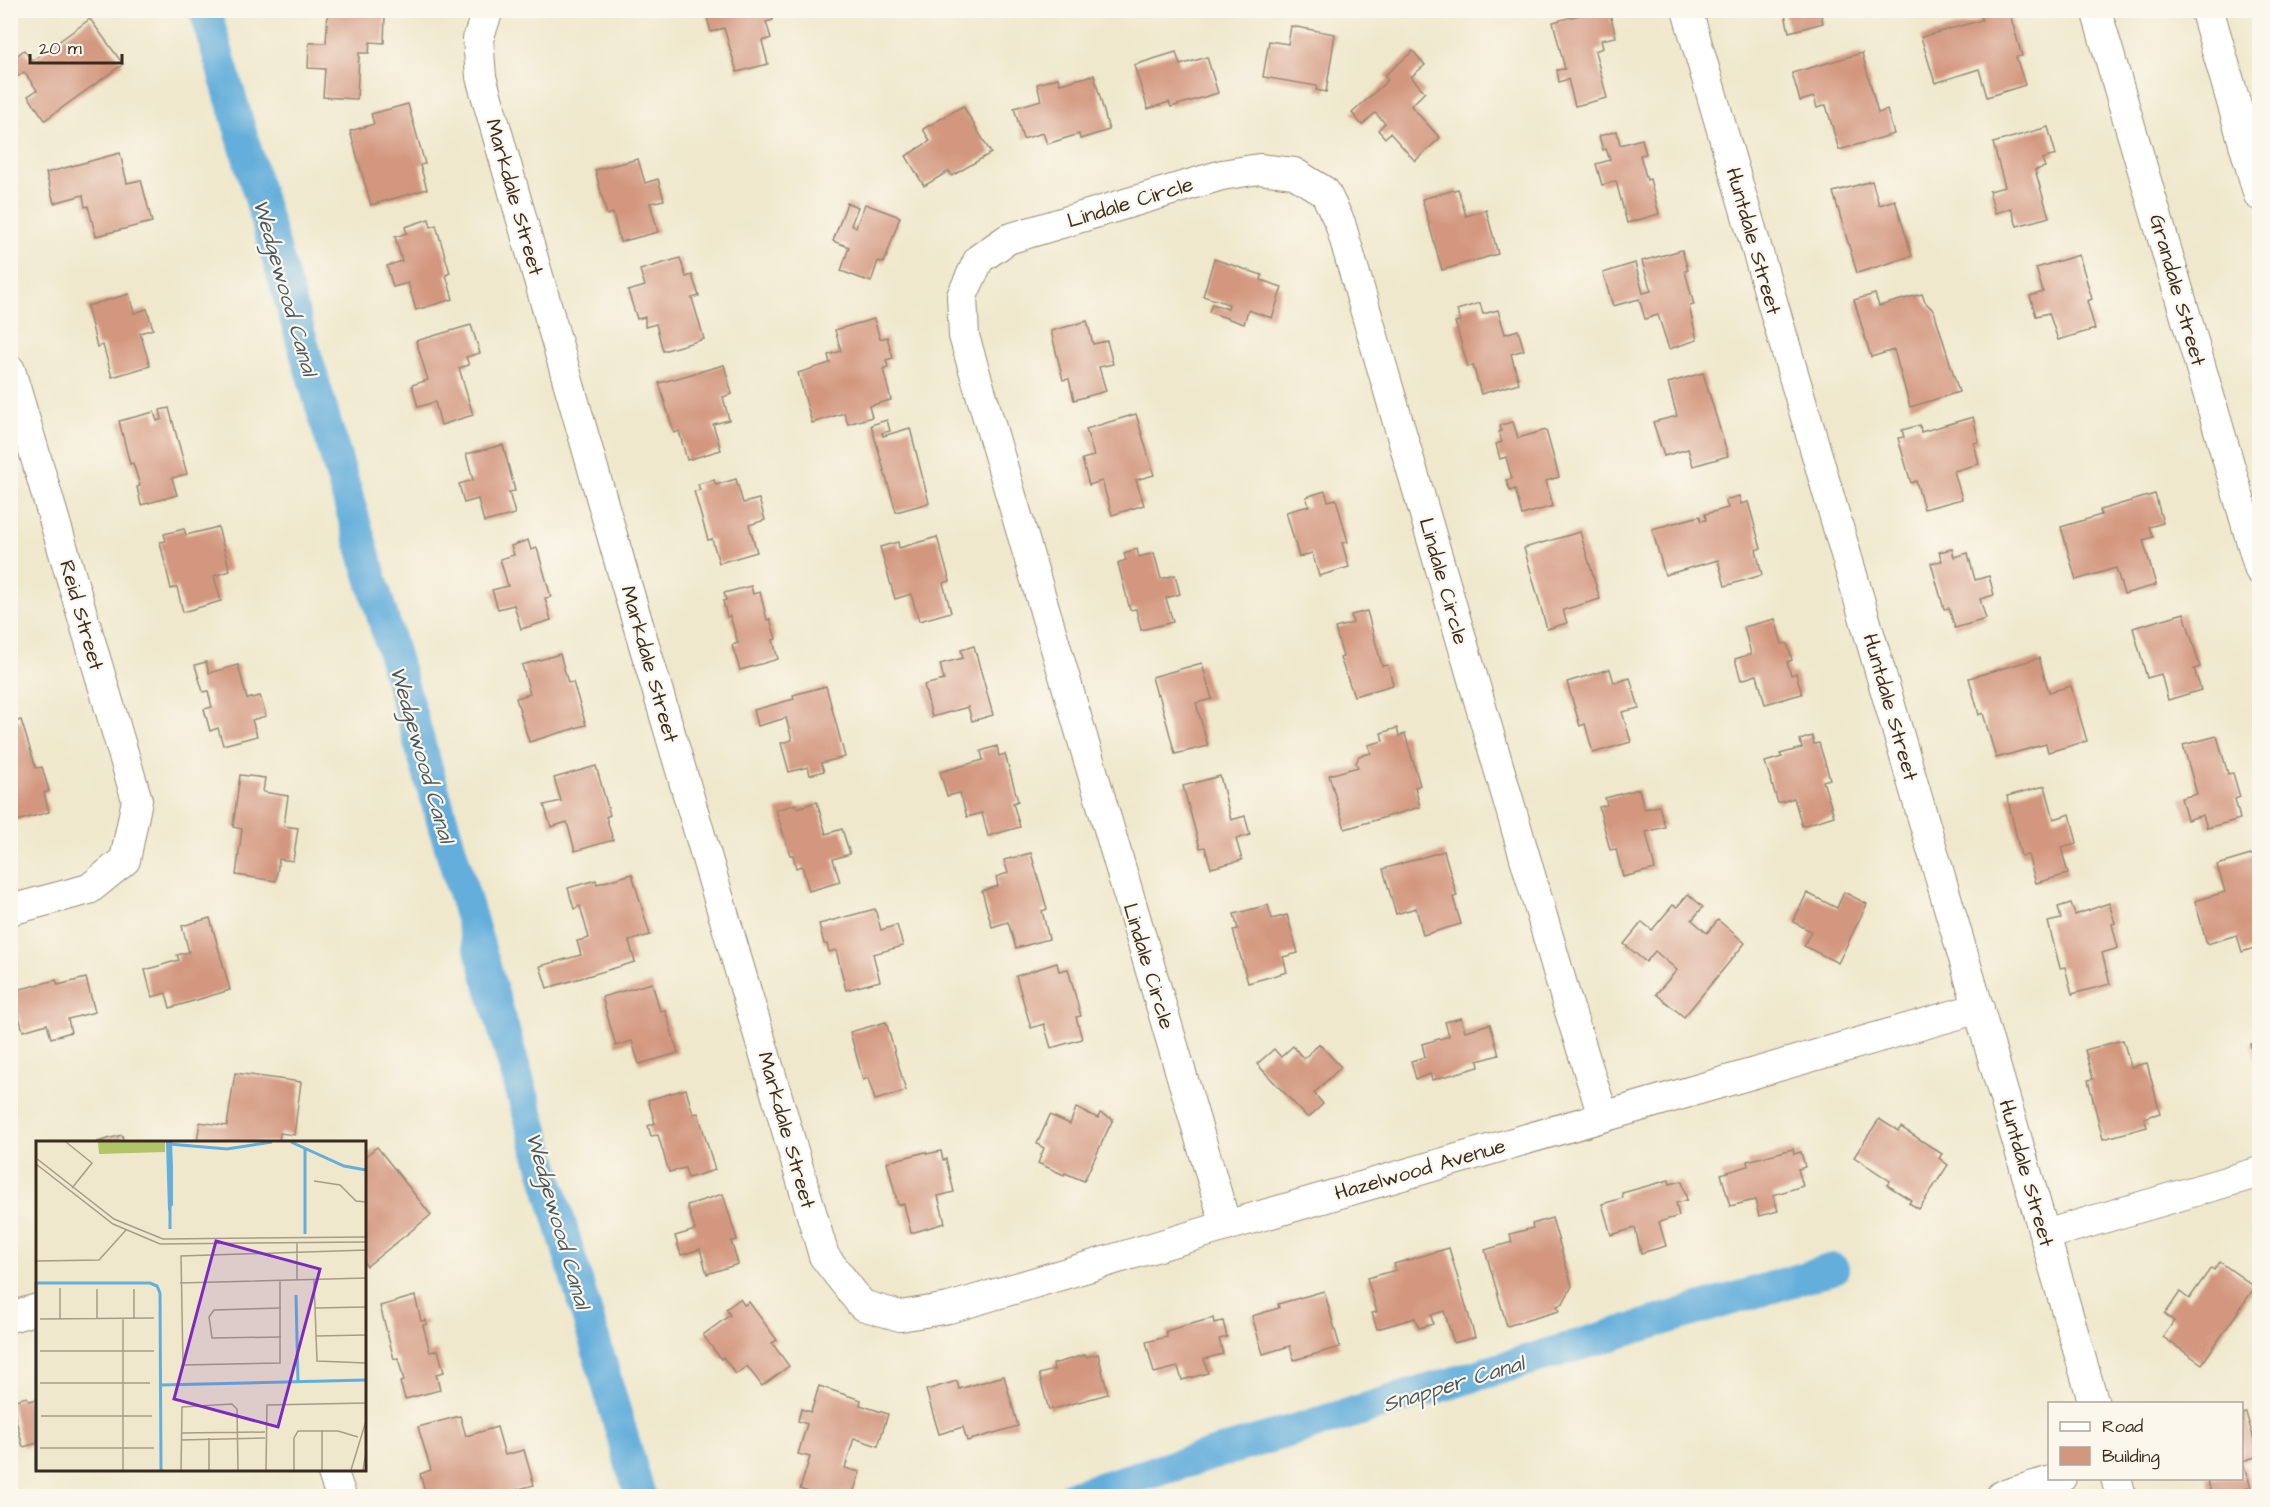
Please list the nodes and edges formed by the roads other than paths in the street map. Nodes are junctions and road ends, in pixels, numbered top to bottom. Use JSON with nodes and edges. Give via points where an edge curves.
{"nodes":[{"id":1,"x":488,"y":10,"type":"edge"},
{"id":2,"x":1687,"y":10,"type":"edge"},
{"id":3,"x":2096,"y":10,"type":"edge"},
{"id":4,"x":2207,"y":10,"type":"edge"},
{"id":5,"x":2259,"y":194,"type":"edge"},
{"id":6,"x":10,"y":370,"type":"edge"},
{"id":7,"x":2259,"y":570,"type":"edge"},
{"id":8,"x":10,"y":910,"type":"edge"},
{"id":9,"x":1979,"y":1008,"type":"junction"},
{"id":10,"x":1603,"y":1116,"type":"junction"},
{"id":11,"x":2259,"y":1172,"type":"edge"},
{"id":12,"x":1226,"y":1226,"type":"junction"},
{"id":13,"x":2045,"y":1235,"type":"junction"},
{"id":14,"x":862,"y":1305,"type":"joint"},
{"id":15,"x":36,"y":1310,"type":"edge"},
{"id":16,"x":10,"y":1317,"type":"edge"},
{"id":17,"x":2093,"y":1402,"type":"edge"},
{"id":18,"x":332,"y":1471,"type":"edge"},
{"id":19,"x":2058,"y":1480,"type":"edge"},
{"id":20,"x":2116,"y":1480,"type":"edge"},
{"id":21,"x":341,"y":1497,"type":"edge"},
{"id":22,"x":2001,"y":1497,"type":"edge"},
{"id":23,"x":2121,"y":1497,"type":"edge"}],
"edges":[{"from":1,"to":14,"type":"street","name":"Markdale Street","via":[[478,39],[481,76],[622,570],[824,1256]]},
{"from":2,"to":9,"type":"street","name":"Huntdale Street"},
{"from":3,"to":7,"type":"street","name":"Grandale Street"},
{"from":4,"to":5,"type":"main road"},
{"from":6,"to":8,"type":"street","name":"Reid Street","via":[[137,800],[125,860],[89,889]]},
{"from":9,"to":10,"type":"street","name":"Hazelwood Avenue"},
{"from":9,"to":13,"type":"street","name":"Huntdale Street"},
{"from":10,"to":12,"type":"street","name":"Hazelwood Avenue"},
{"from":10,"to":12,"type":"street","name":"Lindale Circle","via":[[1340,223],[1325,192],[1294,173],[1258,169],[1222,175],[1008,239],[979,259],[962,296],[967,347]]},
{"from":11,"to":13,"type":"street"},
{"from":12,"to":14,"type":"street","name":"Hazelwood Avenue","via":[[949,1308],[900,1316]]},
{"from":13,"to":17,"type":"street","name":"Huntdale Street"},
{"from":15,"to":16,"type":"street"},
{"from":18,"to":21,"type":"street"},
{"from":19,"to":22,"type":"street"},
{"from":20,"to":23,"type":"street"}]}
